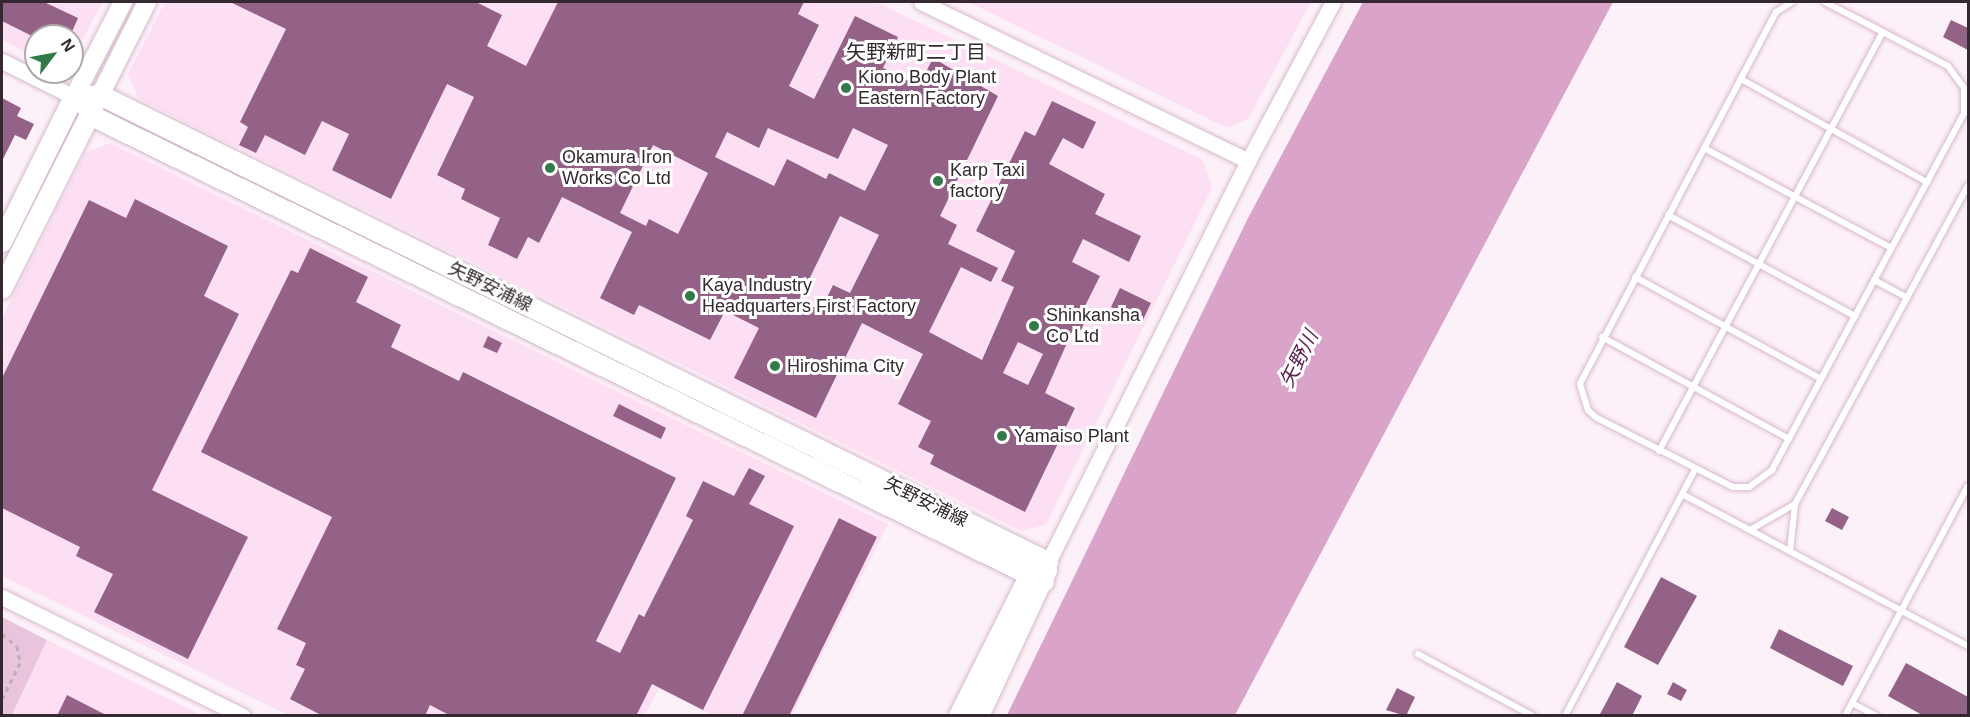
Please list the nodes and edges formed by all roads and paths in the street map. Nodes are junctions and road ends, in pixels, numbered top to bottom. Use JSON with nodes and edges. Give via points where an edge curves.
{"nodes":[{"id":1,"x":123,"y":2,"type":"edge"},
{"id":2,"x":147,"y":2,"type":"edge"},
{"id":3,"x":921,"y":2,"type":"edge"},
{"id":4,"x":1333,"y":2,"type":"edge"},
{"id":5,"x":1792,"y":2,"type":"edge"},
{"id":6,"x":1825,"y":2,"type":"edge"},
{"id":7,"x":1883,"y":32,"type":"junction"},
{"id":8,"x":2,"y":61,"type":"edge"},
{"id":9,"x":1741,"y":79,"type":"junction"},
{"id":10,"x":100,"y":95,"type":"junction"},
{"id":11,"x":74,"y":98,"type":"junction"},
{"id":12,"x":90,"y":114,"type":"junction"},
{"id":13,"x":1831,"y":129,"type":"junction"},
{"id":14,"x":1704,"y":148,"type":"junction"},
{"id":15,"x":1248,"y":161,"type":"junction"},
{"id":16,"x":1927,"y":182,"type":"junction"},
{"id":17,"x":1968,"y":186,"type":"edge"},
{"id":18,"x":1795,"y":196,"type":"junction"},
{"id":19,"x":1668,"y":215,"type":"junction"},
{"id":20,"x":2,"y":242,"type":"edge"},
{"id":21,"x":1891,"y":248,"type":"junction"},
{"id":22,"x":1759,"y":264,"type":"junction"},
{"id":23,"x":1635,"y":277,"type":"junction"},
{"id":24,"x":1874,"y":280,"type":"junction"},
{"id":25,"x":2,"y":289,"type":"edge"},
{"id":26,"x":1908,"y":298,"type":"junction"},
{"id":27,"x":1855,"y":316,"type":"junction"},
{"id":28,"x":1725,"y":327,"type":"junction"},
{"id":29,"x":1602,"y":337,"type":"junction"},
{"id":30,"x":1821,"y":379,"type":"junction"},
{"id":31,"x":1693,"y":387,"type":"junction"},
{"id":32,"x":1789,"y":439,"type":"junction"},
{"id":33,"x":1659,"y":451,"type":"junction"},
{"id":34,"x":1695,"y":470,"type":"junction"},
{"id":35,"x":1967,"y":490,"type":"edge"},
{"id":36,"x":1682,"y":494,"type":"junction"},
{"id":37,"x":1796,"y":504,"type":"junction"},
{"id":38,"x":1750,"y":530,"type":"junction"},
{"id":39,"x":1790,"y":551,"type":"junction"},
{"id":40,"x":1048,"y":562,"type":"junction"},
{"id":41,"x":1037,"y":578,"type":"junction"},
{"id":42,"x":2,"y":597,"type":"edge"},
{"id":43,"x":1902,"y":610,"type":"junction"},
{"id":44,"x":2,"y":634,"type":"edge"},
{"id":45,"x":1968,"y":645,"type":"edge"},
{"id":46,"x":1418,"y":654,"type":"dead end"},
{"id":47,"x":2,"y":699,"type":"edge"},
{"id":48,"x":1852,"y":703,"type":"junction"},
{"id":49,"x":243,"y":716,"type":"edge"},
{"id":50,"x":959,"y":716,"type":"edge"},
{"id":51,"x":979,"y":716,"type":"edge"},
{"id":52,"x":1533,"y":716,"type":"edge"},
{"id":53,"x":1565,"y":716,"type":"edge"},
{"id":54,"x":1845,"y":716,"type":"edge"},
{"id":55,"x":1876,"y":716,"type":"edge"}],
"edges":[{"from":1,"to":11,"type":"main road"},
{"from":2,"to":10,"type":"main road"},
{"from":3,"to":15,"type":"street"},
{"from":4,"to":15,"type":"street"},
{"from":5,"to":9,"type":"lane","via":[[1776,12]]},
{"from":6,"to":7,"type":"lane"},
{"from":7,"to":13,"type":"lane"},
{"from":7,"to":16,"type":"lane","via":[[1948,66],[1964,88],[1964,113]]},
{"from":8,"to":11,"type":"street"},
{"from":9,"to":13,"type":"lane"},
{"from":9,"to":14,"type":"lane"},
{"from":10,"to":11,"type":"main road"},
{"from":10,"to":12,"type":"main road"},
{"from":10,"to":40,"type":"main road","name":"矢野安浦線"},
{"from":11,"to":12,"type":"street"},
{"from":11,"to":20,"type":"main road"},
{"from":12,"to":25,"type":"main road"},
{"from":12,"to":41,"type":"main road","name":"矢野安浦線"},
{"from":13,"to":16,"type":"lane"},
{"from":13,"to":18,"type":"lane"},
{"from":14,"to":18,"type":"lane"},
{"from":14,"to":19,"type":"lane"},
{"from":15,"to":40,"type":"street"},
{"from":16,"to":21,"type":"lane"},
{"from":17,"to":26,"type":"lane"},
{"from":18,"to":21,"type":"lane"},
{"from":18,"to":22,"type":"lane"},
{"from":19,"to":22,"type":"lane"},
{"from":19,"to":23,"type":"lane"},
{"from":21,"to":24,"type":"lane"},
{"from":22,"to":27,"type":"lane"},
{"from":22,"to":28,"type":"lane"},
{"from":23,"to":28,"type":"lane"},
{"from":23,"to":29,"type":"lane"},
{"from":24,"to":26,"type":"lane"},
{"from":24,"to":27,"type":"lane"},
{"from":26,"to":37,"type":"lane"},
{"from":27,"to":30,"type":"lane"},
{"from":28,"to":30,"type":"lane"},
{"from":28,"to":31,"type":"lane"},
{"from":29,"to":31,"type":"lane"},
{"from":29,"to":33,"type":"lane","via":[[1580,384],[1588,410]]},
{"from":30,"to":32,"type":"lane"},
{"from":31,"to":32,"type":"lane"},
{"from":31,"to":33,"type":"lane"},
{"from":32,"to":34,"type":"lane","via":[[1772,470],[1749,487],[1733,487]]},
{"from":33,"to":34,"type":"lane"},
{"from":34,"to":36,"type":"lane"},
{"from":35,"to":43,"type":"lane"},
{"from":36,"to":38,"type":"lane"},
{"from":36,"to":53,"type":"lane"},
{"from":37,"to":38,"type":"lane"},
{"from":37,"to":39,"type":"lane"},
{"from":38,"to":39,"type":"lane"},
{"from":39,"to":43,"type":"lane"},
{"from":40,"to":41,"type":"main road"},
{"from":41,"to":50,"type":"main road"},
{"from":41,"to":51,"type":"main road"},
{"from":42,"to":49,"type":"street"},
{"from":43,"to":45,"type":"lane"},
{"from":43,"to":48,"type":"lane"},
{"from":44,"to":47,"type":"path","via":[[17,646],[20,663]]},
{"from":46,"to":52,"type":"lane"},
{"from":48,"to":54,"type":"lane"},
{"from":48,"to":55,"type":"lane"}]}
